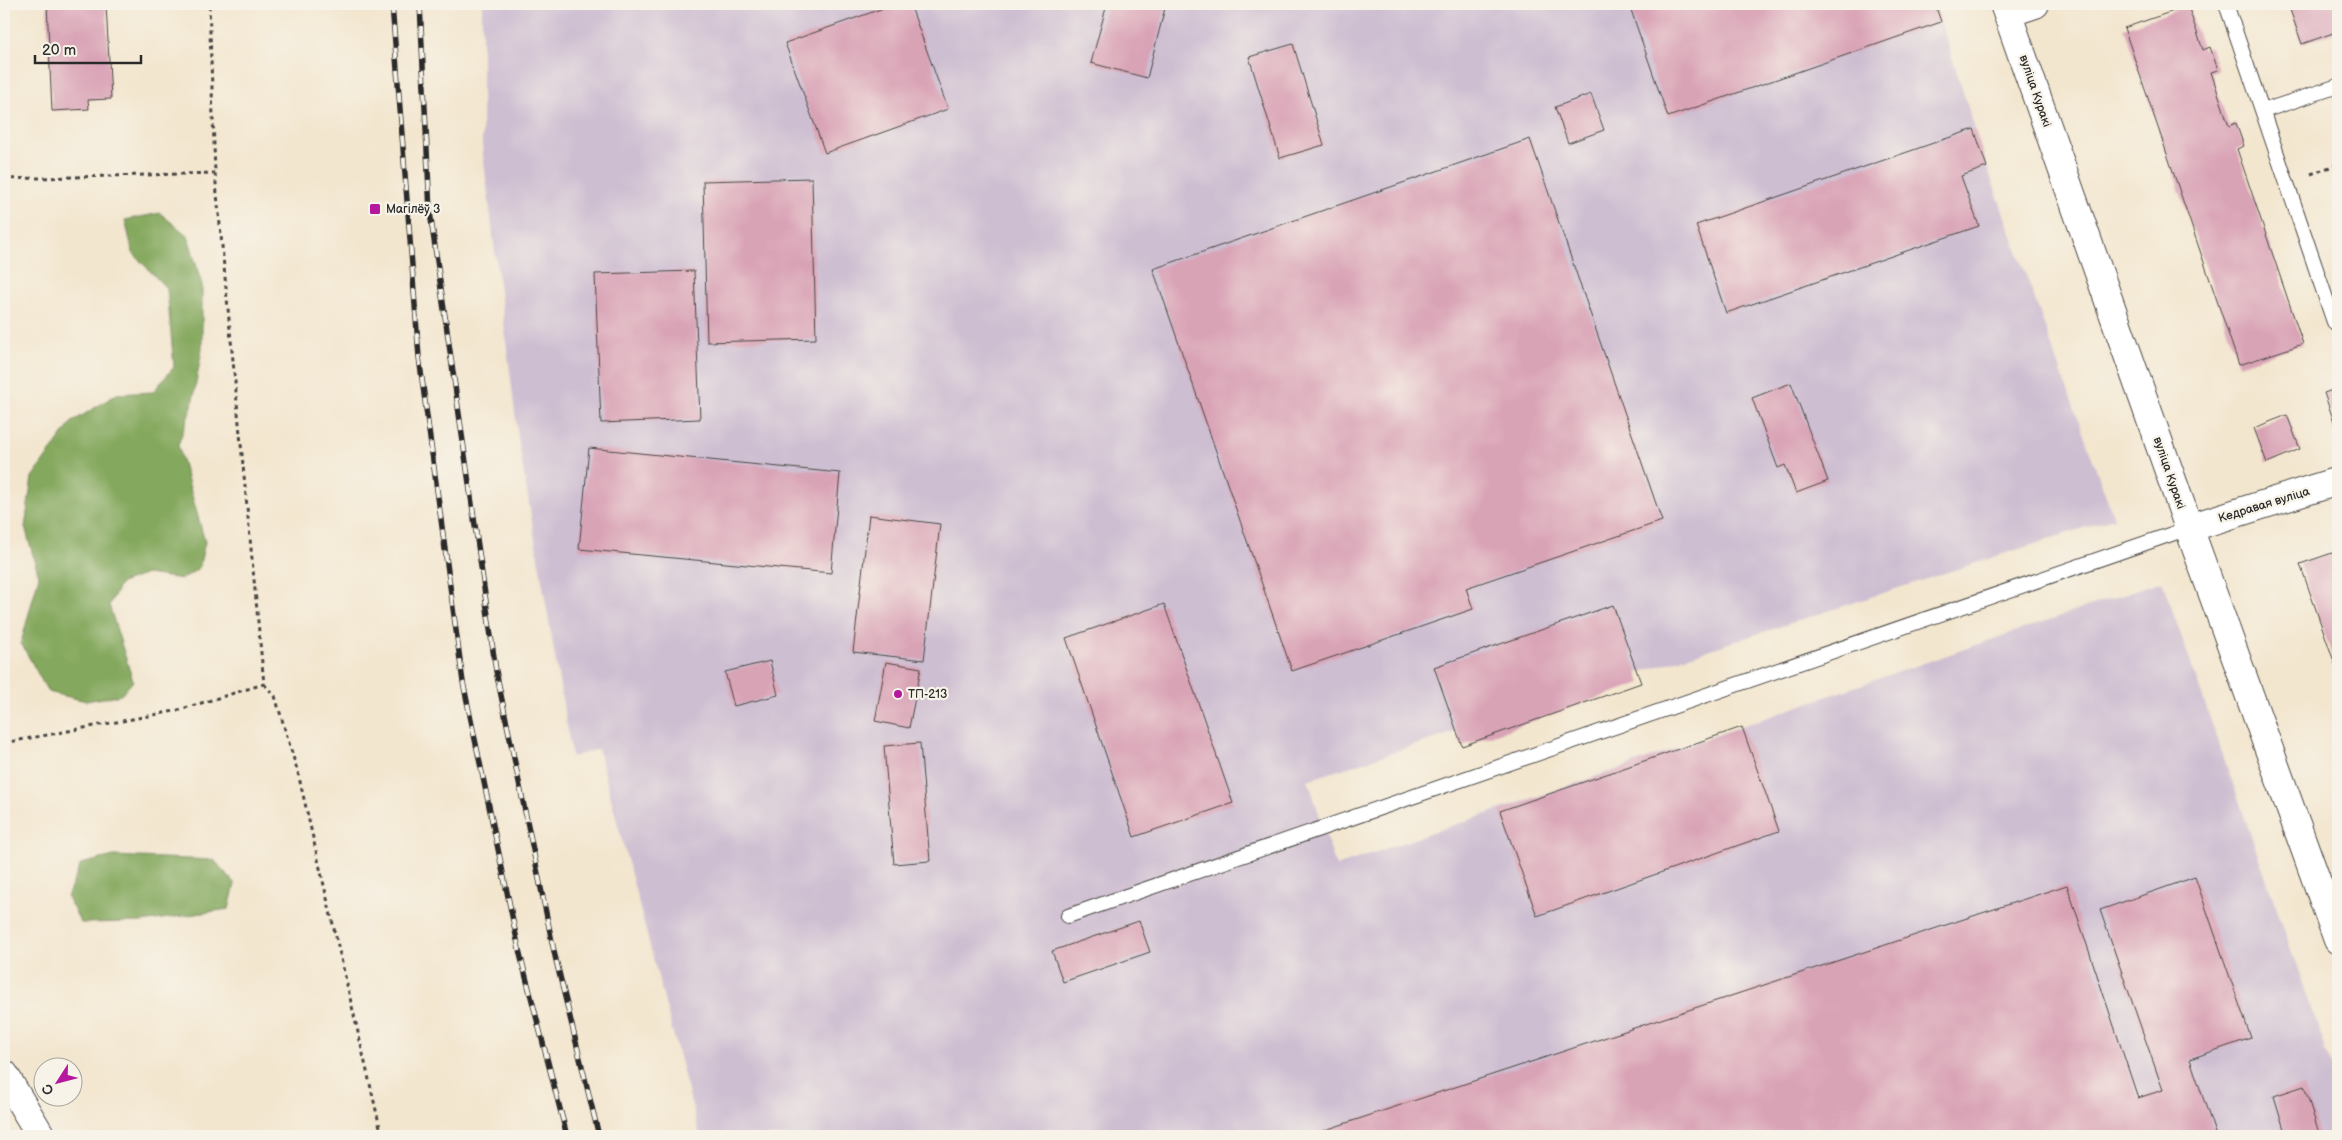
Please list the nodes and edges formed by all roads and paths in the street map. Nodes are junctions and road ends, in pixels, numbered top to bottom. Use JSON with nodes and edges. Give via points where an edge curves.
{"nodes":[{"id":1,"x":208,"y":4,"type":"edge"},
{"id":2,"x":2035,"y":4,"type":"edge"},
{"id":3,"x":2226,"y":4,"type":"edge"},
{"id":4,"x":2006,"y":8,"type":"edge"},
{"id":5,"x":2338,"y":86,"type":"edge"},
{"id":6,"x":2263,"y":111,"type":"junction"},
{"id":7,"x":215,"y":173,"type":"junction"},
{"id":8,"x":4,"y":179,"type":"edge"},
{"id":9,"x":2334,"y":322,"type":"dead end"},
{"id":10,"x":2338,"y":481,"type":"edge"},
{"id":11,"x":2189,"y":528,"type":"junction"},
{"id":12,"x":264,"y":684,"type":"junction"},
{"id":13,"x":4,"y":743,"type":"edge"},
{"id":14,"x":1068,"y":916,"type":"dead end"},
{"id":15,"x":2338,"y":940,"type":"edge"},
{"id":16,"x":4,"y":1074,"type":"edge"},
{"id":17,"x":41,"y":1136,"type":"edge"},
{"id":18,"x":382,"y":1136,"type":"edge"}],
"edges":[{"from":1,"to":7,"type":"path"},
{"from":2,"to":4,"type":"street"},
{"from":3,"to":6,"type":"lane"},
{"from":4,"to":11,"type":"street","name":"вуліца Куракі"},
{"from":5,"to":6,"type":"lane"},
{"from":6,"to":9,"type":"lane"},
{"from":7,"to":8,"type":"path"},
{"from":7,"to":12,"type":"path"},
{"from":10,"to":11,"type":"street","name":"Кедравая вуліца"},
{"from":11,"to":14,"type":"lane"},
{"from":11,"to":15,"type":"street","name":"вуліца Куракі"},
{"from":12,"to":13,"type":"path","via":[[175,711]]},
{"from":12,"to":18,"type":"path","via":[[275,696],[298,773]]},
{"from":16,"to":17,"type":"street"}]}
